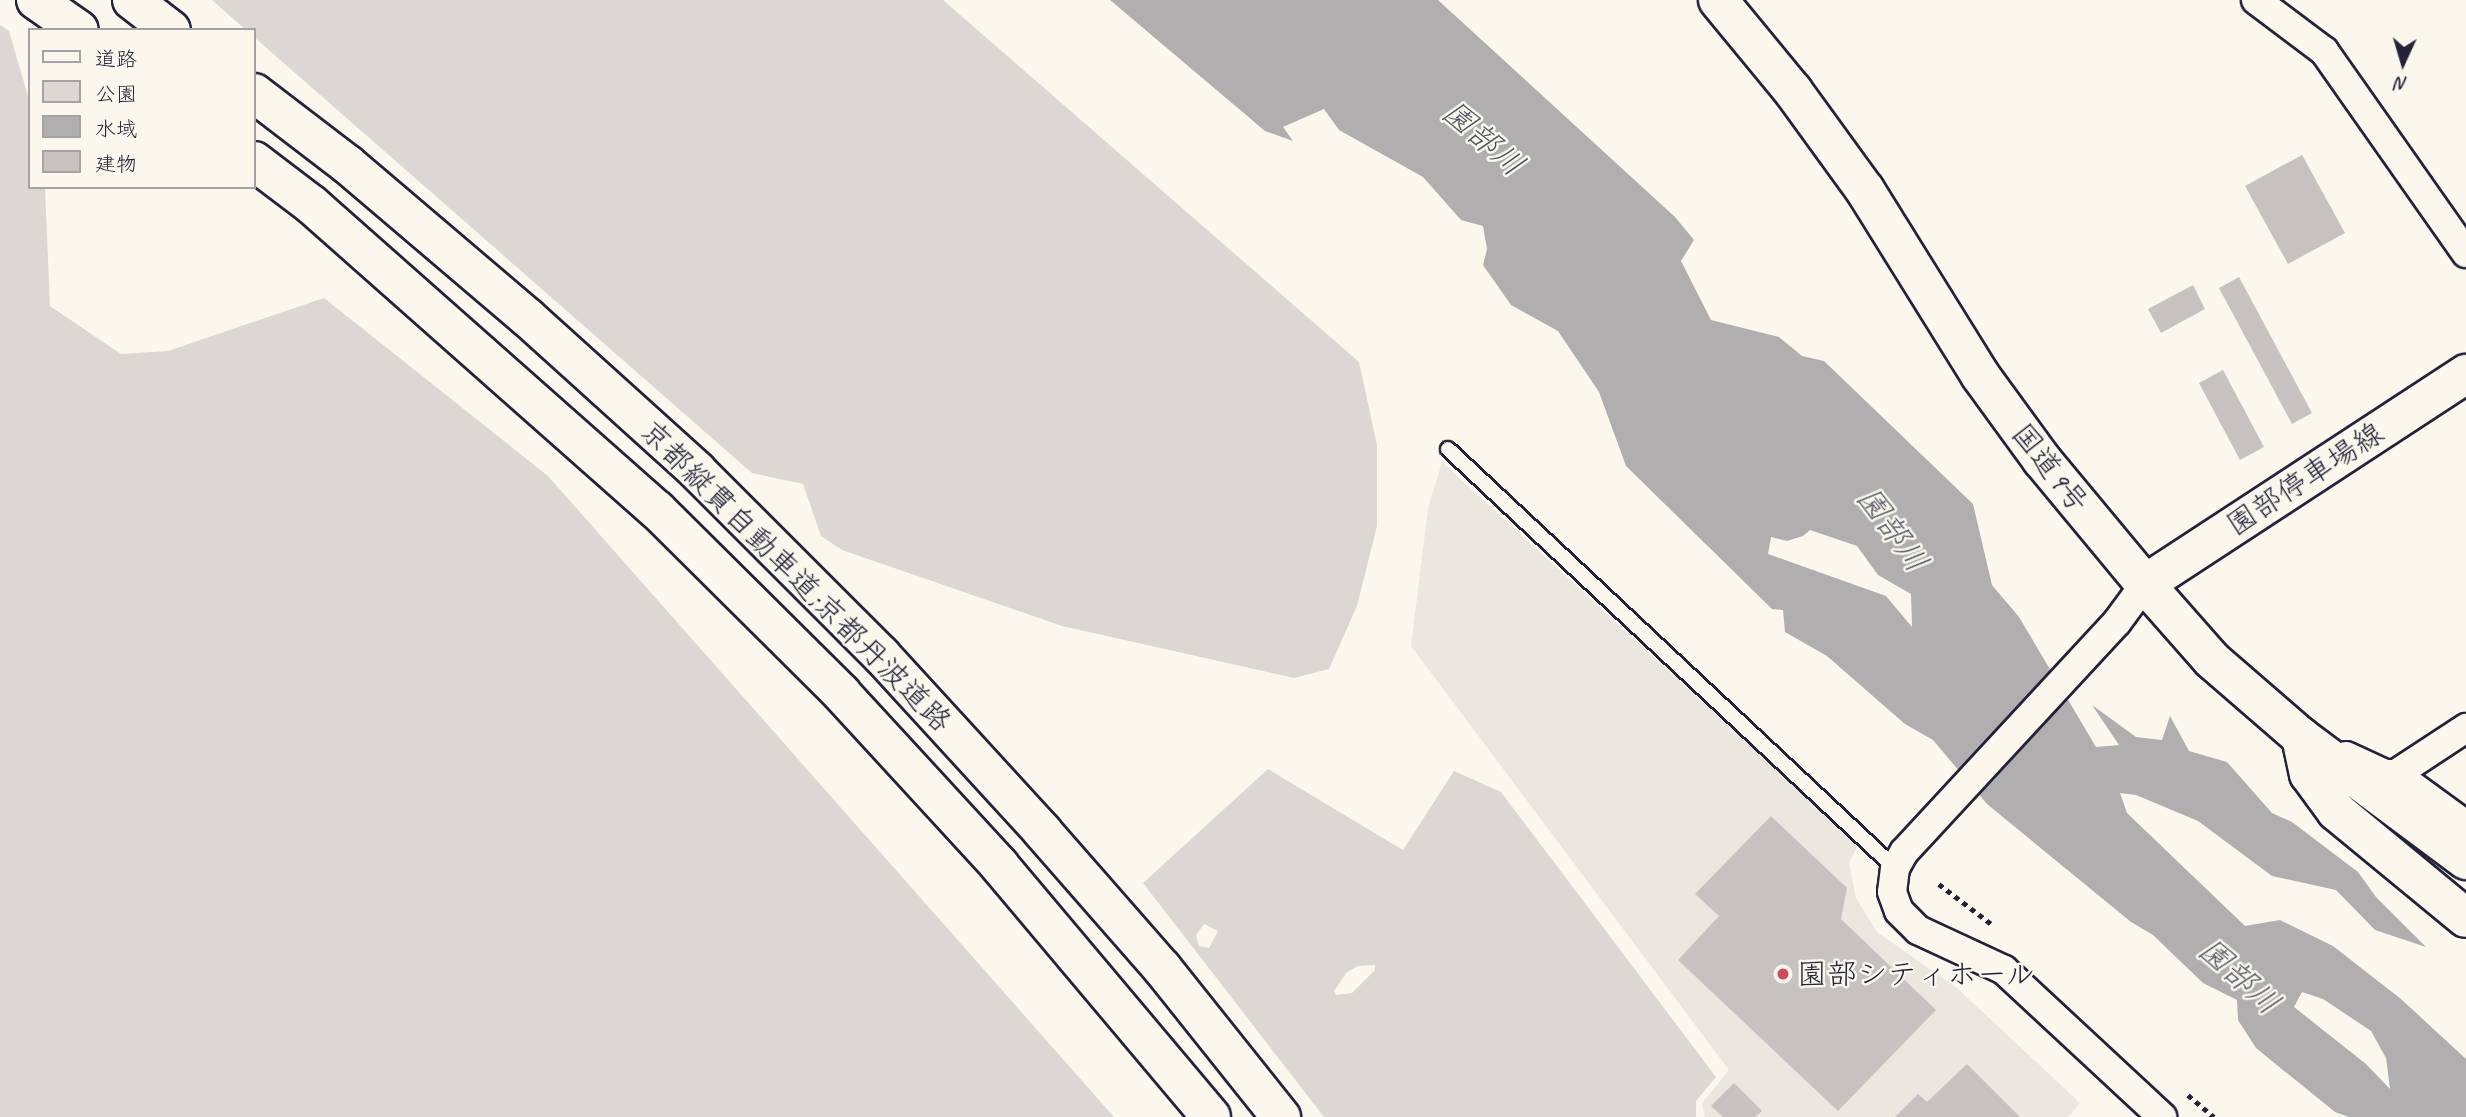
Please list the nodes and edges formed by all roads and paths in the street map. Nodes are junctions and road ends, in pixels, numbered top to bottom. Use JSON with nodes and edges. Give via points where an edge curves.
{"nodes":[{"id":1,"x":36,"y":0,"type":"edge"},
{"id":2,"x":132,"y":0,"type":"edge"},
{"id":3,"x":1718,"y":0,"type":"edge"},
{"id":4,"x":2256,"y":0,"type":"edge"},
{"id":5,"x":76,"y":28,"type":"edge"},
{"id":6,"x":168,"y":28,"type":"edge"},
{"id":7,"x":256,"y":95,"type":"edge"},
{"id":8,"x":256,"y":163,"type":"edge"},
{"id":9,"x":2466,"y":253,"type":"edge"},
{"id":10,"x":2466,"y":374,"type":"edge"},
{"id":11,"x":1448,"y":449,"type":"dead end"},
{"id":12,"x":2145,"y":584,"type":"junction"},
{"id":13,"x":2466,"y":728,"type":"edge"},
{"id":14,"x":2301,"y":737,"type":"junction"},
{"id":15,"x":2396,"y":774,"type":"junction"},
{"id":16,"x":2466,"y":825,"type":"edge"},
{"id":17,"x":2466,"y":860,"type":"edge"},
{"id":18,"x":1895,"y":868,"type":"junction"},
{"id":19,"x":2466,"y":918,"type":"edge"},
{"id":20,"x":1210,"y":1117,"type":"edge"},
{"id":21,"x":1281,"y":1117,"type":"edge"},
{"id":22,"x":2162,"y":1117,"type":"edge"}],
"edges":[{"from":1,"to":5,"type":"main road"},
{"from":2,"to":6,"type":"main road"},
{"from":3,"to":12,"type":"main road","name":"国道9号","via":[[1793,91],[1865,190],[1980,375],[2042,460]]},
{"from":4,"to":9,"type":"street","via":[[2325,51]]},
{"from":7,"to":21,"type":"main road","name":"京都縦貫自動車道;京都丹波道路","via":[[347,164],[528,318],[706,480],[881,655],[1042,831],[1162,968]]},
{"from":8,"to":20,"type":"main road","name":"京都縦貫自動車道;京都丹波道路","via":[[312,205],[657,510],[842,693],[999,865]]},
{"from":10,"to":12,"type":"main road","name":"園部停車場線"},
{"from":11,"to":18,"type":"lane"},
{"from":12,"to":14,"type":"main road","name":"国道9号","via":[[2212,660]]},
{"from":12,"to":18,"type":"street","via":[[2117,622],[1904,852]]},
{"from":13,"to":15,"type":"street"},
{"from":14,"to":15,"type":"street","via":[[2385,774]]},
{"from":14,"to":17,"type":"main road","name":"国道9号"},
{"from":14,"to":19,"type":"main road","via":[[2309,774],[2336,811]]},
{"from":15,"to":16,"type":"street"},
{"from":18,"to":22,"type":"street","via":[[1892,892],[1899,911],[1918,930],[2004,970]]}]}
